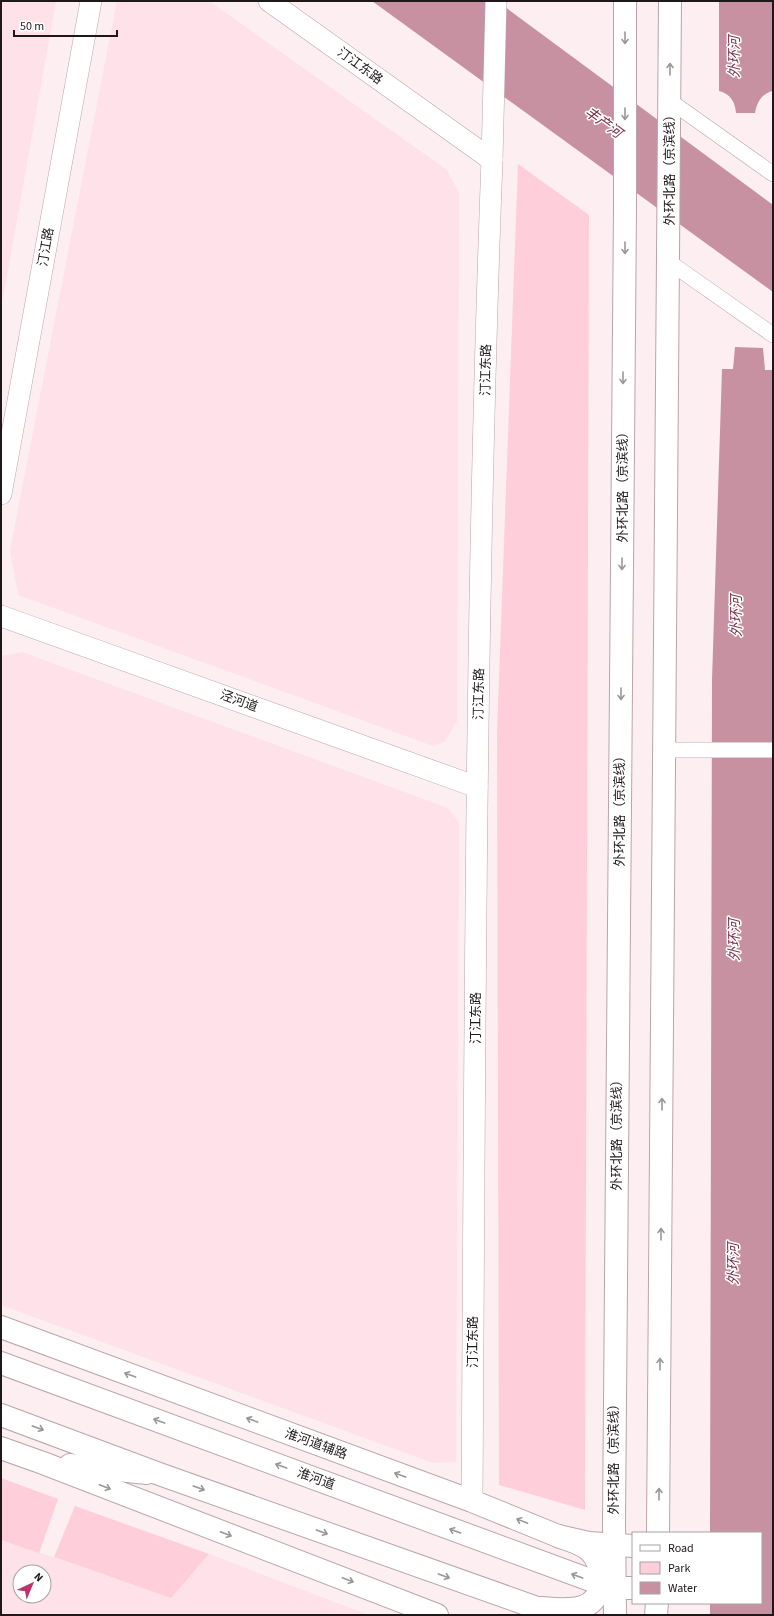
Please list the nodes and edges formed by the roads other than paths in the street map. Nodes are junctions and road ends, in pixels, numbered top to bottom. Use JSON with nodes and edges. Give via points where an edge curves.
{"nodes":[{"id":1,"x":91,"y":1,"type":"edge"},
{"id":2,"x":270,"y":1,"type":"edge"},
{"id":3,"x":496,"y":1,"type":"edge"},
{"id":4,"x":625,"y":1,"type":"edge"},
{"id":5,"x":670,"y":1,"type":"edge"},
{"id":6,"x":670,"y":105,"type":"junction"},
{"id":7,"x":492,"y":160,"type":"junction"},
{"id":8,"x":773,"y":174,"type":"edge"},
{"id":9,"x":669,"y":262,"type":"junction"},
{"id":10,"x":773,"y":335,"type":"edge"},
{"id":11,"x":1,"y":494,"type":"edge"},
{"id":12,"x":1,"y":616,"type":"edge"},
{"id":13,"x":665,"y":750,"type":"junction"},
{"id":14,"x":773,"y":750,"type":"edge"},
{"id":15,"x":477,"y":787,"type":"junction"},
{"id":16,"x":1,"y":1328,"type":"edge"},
{"id":17,"x":1,"y":1363,"type":"edge"},
{"id":18,"x":1,"y":1415,"type":"edge"},
{"id":19,"x":1,"y":1448,"type":"edge"},
{"id":20,"x":43,"y":1462,"type":"junction"},
{"id":21,"x":162,"y":1475,"type":"junction"},
{"id":22,"x":472,"y":1501,"type":"junction"},
{"id":23,"x":658,"y":1532,"type":"edge"},
{"id":24,"x":558,"y":1536,"type":"junction"},
{"id":25,"x":624,"y":1546,"type":"edge"},
{"id":26,"x":616,"y":1587,"type":"edge"},
{"id":27,"x":657,"y":1604,"type":"edge"},
{"id":28,"x":532,"y":1607,"type":"junction"},
{"id":29,"x":437,"y":1615,"type":"edge"},
{"id":30,"x":557,"y":1615,"type":"edge"},
{"id":31,"x":615,"y":1615,"type":"edge"},
{"id":32,"x":656,"y":1615,"type":"edge"}],
"edges":[{"from":1,"to":11,"type":"street","name":"汀江路"},
{"from":2,"to":7,"type":"street","name":"汀江东路"},
{"from":3,"to":7,"type":"street"},
{"from":4,"to":25,"type":"main road","name":"外环北路（京滨线）","one_way":true,"via":[[614,1521]]},
{"from":6,"to":5,"type":"main road","name":"外环北路（京滨线）","one_way":true},
{"from":6,"to":8,"type":"street"},
{"from":6,"to":9,"type":"main road","name":"外环北路（京滨线）"},
{"from":7,"to":15,"type":"street","name":"汀江东路"},
{"from":9,"to":10,"type":"street"},
{"from":9,"to":13,"type":"main road","name":"外环北路（京滨线）"},
{"from":12,"to":15,"type":"street","name":"泾河道"},
{"from":13,"to":14,"type":"street"},
{"from":23,"to":13,"type":"main road","name":"外环北路（京滨线）","one_way":true},
{"from":15,"to":22,"type":"street","name":"汀江东路"},
{"from":22,"to":16,"type":"main road","name":"淮河道辅路","one_way":true},
{"from":26,"to":17,"type":"main road","name":"淮河道","one_way":true},
{"from":18,"to":21,"type":"main road","one_way":true},
{"from":19,"to":20,"type":"main road"},
{"from":20,"to":21,"type":"main road"},
{"from":20,"to":29,"type":"main road","one_way":true},
{"from":21,"to":28,"type":"main road","one_way":true},
{"from":24,"to":22,"type":"main road","name":"淮河道辅路","one_way":true},
{"from":24,"to":25,"type":"main road","name":"淮河道辅路","via":[[589,1543]]},
{"from":24,"to":26,"type":"main road","via":[[589,1550]]},
{"from":25,"to":26,"type":"main road","name":"外环北路（京滨线）"},
{"from":26,"to":28,"type":"main road","via":[[582,1608]]},
{"from":26,"to":31,"type":"main road","name":"外环北路（京滨线）"},
{"from":27,"to":32,"type":"main road"},
{"from":28,"to":30,"type":"main road"}]}
